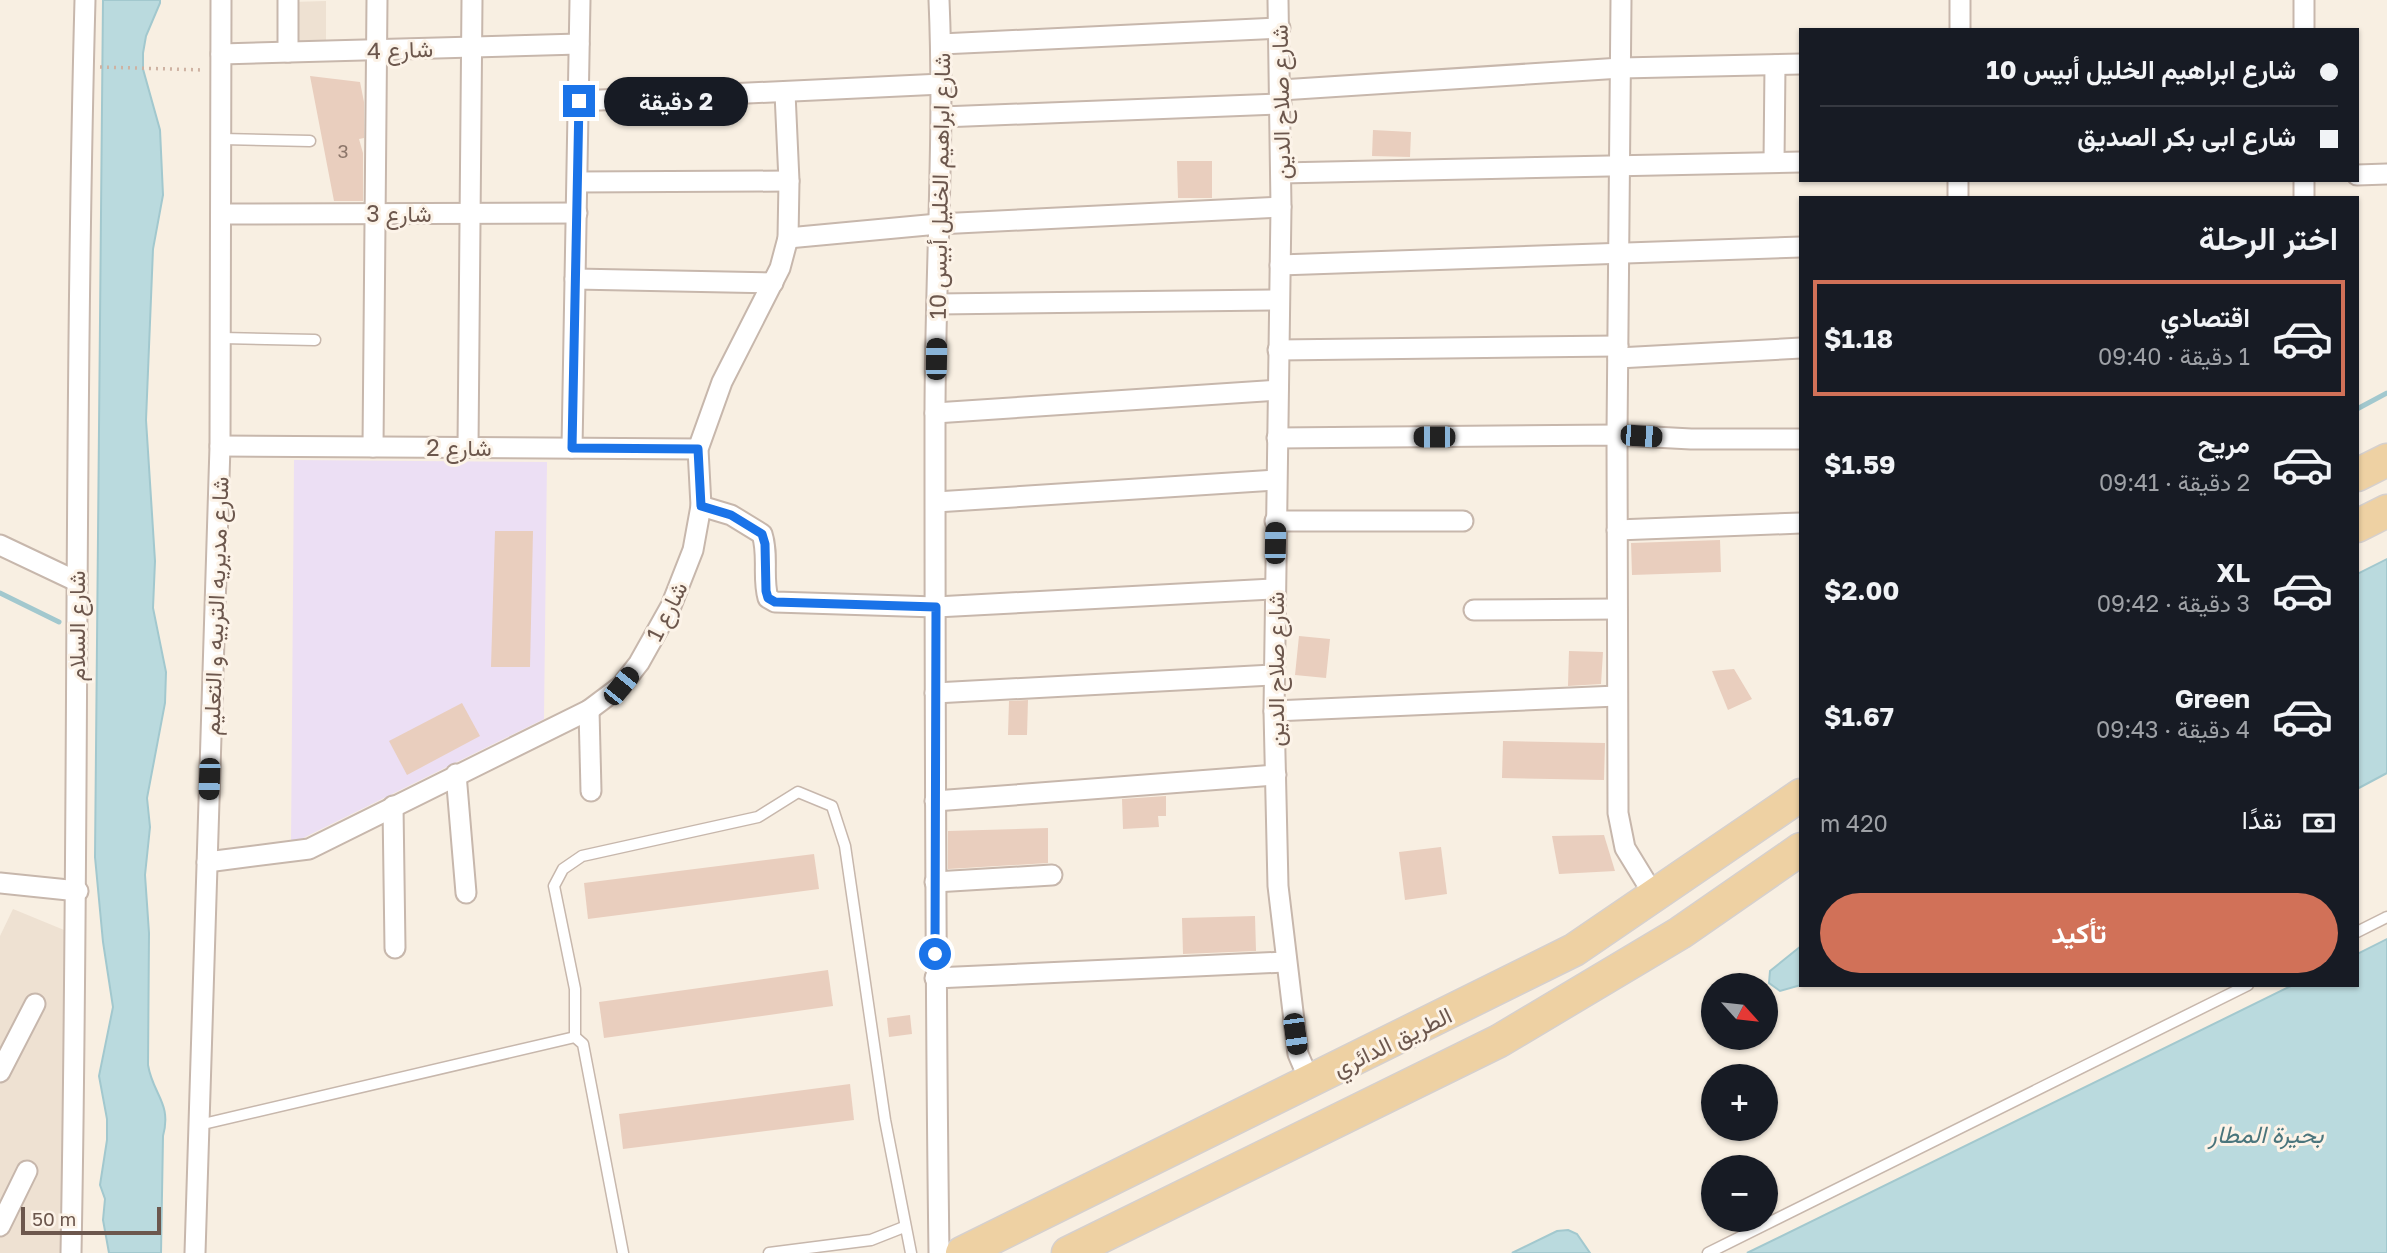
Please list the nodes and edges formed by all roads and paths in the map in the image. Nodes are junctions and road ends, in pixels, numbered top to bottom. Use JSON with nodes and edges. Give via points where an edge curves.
{"nodes":[{"id":1,"x":85,"y":0,"type":"edge"},
{"id":2,"x":221,"y":0,"type":"edge"},
{"id":3,"x":288,"y":0,"type":"edge"},
{"id":4,"x":377,"y":0,"type":"edge"},
{"id":5,"x":472,"y":0,"type":"edge"},
{"id":6,"x":580,"y":0,"type":"edge"},
{"id":7,"x":939,"y":0,"type":"edge"},
{"id":8,"x":1278,"y":0,"type":"edge"},
{"id":9,"x":1621,"y":0,"type":"edge"},
{"id":10,"x":1960,"y":0,"type":"edge"},
{"id":11,"x":2304,"y":0,"type":"edge"},
{"id":12,"x":1280,"y":28,"type":"junction"},
{"id":13,"x":1960,"y":28,"type":"edge"},
{"id":14,"x":2304,"y":28,"type":"edge"},
{"id":15,"x":579,"y":44,"type":"junction"},
{"id":16,"x":941,"y":44,"type":"junction"},
{"id":17,"x":471,"y":47,"type":"junction"},
{"id":18,"x":377,"y":50,"type":"junction"},
{"id":19,"x":288,"y":52,"type":"junction"},
{"id":20,"x":222,"y":62,"type":"junction"},
{"id":21,"x":1799,"y":64,"type":"edge"},
{"id":22,"x":1774,"y":65,"type":"junction"},
{"id":23,"x":84,"y":66,"type":"junction"},
{"id":24,"x":1621,"y":68,"type":"junction"},
{"id":25,"x":942,"y":84,"type":"junction"},
{"id":26,"x":785,"y":93,"type":"junction"},
{"id":27,"x":1281,"y":97,"type":"junction"},
{"id":28,"x":579,"y":101,"type":"junction"},
{"id":29,"x":942,"y":117,"type":"junction"},
{"id":30,"x":222,"y":139,"type":"junction"},
{"id":31,"x":310,"y":141,"type":"dead end"},
{"id":32,"x":1774,"y":162,"type":"junction"},
{"id":33,"x":1799,"y":162,"type":"edge"},
{"id":34,"x":1620,"y":163,"type":"junction"},
{"id":35,"x":1281,"y":173,"type":"junction"},
{"id":36,"x":2387,"y":174,"type":"edge"},
{"id":37,"x":2359,"y":175,"type":"edge"},
{"id":38,"x":789,"y":181,"type":"junction"},
{"id":39,"x":578,"y":182,"type":"junction"},
{"id":40,"x":1281,"y":207,"type":"junction"},
{"id":41,"x":470,"y":213,"type":"junction"},
{"id":42,"x":577,"y":213,"type":"junction"},
{"id":43,"x":222,"y":214,"type":"junction"},
{"id":44,"x":375,"y":214,"type":"junction"},
{"id":45,"x":938,"y":224,"type":"junction"},
{"id":46,"x":788,"y":238,"type":"junction"},
{"id":47,"x":1799,"y":247,"type":"edge"},
{"id":48,"x":1619,"y":251,"type":"junction"},
{"id":49,"x":1280,"y":265,"type":"junction"},
{"id":50,"x":575,"y":279,"type":"junction"},
{"id":51,"x":773,"y":283,"type":"junction"},
{"id":52,"x":1279,"y":300,"type":"junction"},
{"id":53,"x":937,"y":304,"type":"junction"},
{"id":54,"x":222,"y":338,"type":"junction"},
{"id":55,"x":315,"y":340,"type":"dead end"},
{"id":56,"x":1799,"y":348,"type":"edge"},
{"id":57,"x":1278,"y":350,"type":"junction"},
{"id":58,"x":1618,"y":352,"type":"junction"},
{"id":59,"x":1278,"y":390,"type":"junction"},
{"id":60,"x":935,"y":413,"type":"junction"},
{"id":61,"x":1617,"y":435,"type":"junction"},
{"id":62,"x":1277,"y":438,"type":"junction"},
{"id":63,"x":1799,"y":439,"type":"edge"},
{"id":64,"x":220,"y":446,"type":"junction"},
{"id":65,"x":373,"y":447,"type":"junction"},
{"id":66,"x":468,"y":447,"type":"junction"},
{"id":67,"x":572,"y":448,"type":"junction"},
{"id":68,"x":698,"y":449,"type":"junction"},
{"id":69,"x":2387,"y":460,"type":"edge"},
{"id":70,"x":2359,"y":474,"type":"edge"},
{"id":71,"x":1276,"y":480,"type":"junction"},
{"id":72,"x":936,"y":502,"type":"junction"},
{"id":73,"x":701,"y":506,"type":"junction"},
{"id":74,"x":2387,"y":511,"type":"edge"},
{"id":75,"x":1275,"y":521,"type":"junction"},
{"id":76,"x":1463,"y":521,"type":"dead end"},
{"id":77,"x":1799,"y":523,"type":"edge"},
{"id":78,"x":2359,"y":525,"type":"edge"},
{"id":79,"x":1617,"y":530,"type":"junction"},
{"id":80,"x":0,"y":545,"type":"edge"},
{"id":81,"x":76,"y":581,"type":"junction"},
{"id":82,"x":1274,"y":589,"type":"junction"},
{"id":83,"x":936,"y":607,"type":"junction"},
{"id":84,"x":1617,"y":609,"type":"junction"},
{"id":85,"x":1474,"y":610,"type":"dead end"},
{"id":86,"x":1274,"y":675,"type":"junction"},
{"id":87,"x":935,"y":693,"type":"junction"},
{"id":88,"x":1617,"y":696,"type":"junction"},
{"id":89,"x":589,"y":710,"type":"junction"},
{"id":90,"x":1274,"y":710,"type":"junction"},
{"id":91,"x":456,"y":775,"type":"junction"},
{"id":92,"x":1276,"y":775,"type":"junction"},
{"id":93,"x":591,"y":791,"type":"dead end"},
{"id":94,"x":1799,"y":796,"type":"edge"},
{"id":95,"x":935,"y":801,"type":"junction"},
{"id":96,"x":393,"y":806,"type":"junction"},
{"id":97,"x":1799,"y":850,"type":"edge"},
{"id":98,"x":207,"y":862,"type":"junction"},
{"id":99,"x":1052,"y":875,"type":"dead end"},
{"id":100,"x":935,"y":882,"type":"junction"},
{"id":101,"x":0,"y":883,"type":"edge"},
{"id":102,"x":78,"y":891,"type":"junction"},
{"id":103,"x":466,"y":892,"type":"dead end"},
{"id":104,"x":1655,"y":897,"type":"junction"},
{"id":105,"x":2387,"y":917,"type":"edge"},
{"id":106,"x":2359,"y":931,"type":"edge"},
{"id":107,"x":395,"y":948,"type":"dead end"},
{"id":108,"x":1285,"y":962,"type":"junction"},
{"id":109,"x":935,"y":978,"type":"junction"},
{"id":110,"x":2244,"y":987,"type":"edge"},
{"id":111,"x":35,"y":1004,"type":"dead end"},
{"id":112,"x":575,"y":1037,"type":"junction"},
{"id":113,"x":0,"y":1072,"type":"edge"},
{"id":114,"x":1310,"y":1082,"type":"junction"},
{"id":115,"x":199,"y":1125,"type":"junction"},
{"id":116,"x":27,"y":1171,"type":"dead end"},
{"id":117,"x":0,"y":1226,"type":"edge"},
{"id":118,"x":904,"y":1227,"type":"junction"},
{"id":119,"x":71,"y":1253,"type":"edge"},
{"id":120,"x":195,"y":1253,"type":"edge"},
{"id":121,"x":622,"y":1253,"type":"edge"},
{"id":122,"x":769,"y":1253,"type":"edge"},
{"id":123,"x":911,"y":1253,"type":"edge"},
{"id":124,"x":939,"y":1253,"type":"edge"},
{"id":125,"x":962,"y":1253,"type":"edge"},
{"id":126,"x":1068,"y":1253,"type":"edge"},
{"id":127,"x":1708,"y":1253,"type":"edge"}],
"edges":[{"from":1,"to":23,"type":"street","name":"شارع السلام"},
{"from":2,"to":20,"type":"street","name":"شارع مديريه التربيه و التعليم"},
{"from":3,"to":19,"type":"street"},
{"from":4,"to":18,"type":"street"},
{"from":5,"to":17,"type":"street"},
{"from":6,"to":15,"type":"street"},
{"from":7,"to":16,"type":"street","name":"شارع ابراهيم الخليل أبيس 10"},
{"from":8,"to":12,"type":"street","name":"شارع صلاح الدين"},
{"from":9,"to":24,"type":"street"},
{"from":10,"to":13,"type":"street"},
{"from":11,"to":14,"type":"street"},
{"from":12,"to":16,"type":"street"},
{"from":12,"to":27,"type":"street","name":"شارع صلاح الدين"},
{"from":15,"to":17,"type":"street","name":"شارع 4"},
{"from":15,"to":28,"type":"street"},
{"from":16,"to":25,"type":"street","name":"شارع ابراهيم الخليل أبيس 10"},
{"from":17,"to":18,"type":"street","name":"شارع 4"},
{"from":17,"to":41,"type":"street"},
{"from":18,"to":19,"type":"street","name":"شارع 4"},
{"from":18,"to":44,"type":"street"},
{"from":19,"to":20,"type":"street","name":"شارع 4"},
{"from":20,"to":23,"type":"path"},
{"from":20,"to":30,"type":"street","name":"شارع مديريه التربيه و التعليم"},
{"from":21,"to":22,"type":"street"},
{"from":22,"to":24,"type":"street"},
{"from":22,"to":32,"type":"street"},
{"from":23,"to":81,"type":"street","name":"شارع السلام"},
{"from":24,"to":27,"type":"street"},
{"from":24,"to":34,"type":"street"},
{"from":25,"to":26,"type":"street"},
{"from":25,"to":29,"type":"street","name":"شارع ابراهيم الخليل أبيس 10"},
{"from":26,"to":28,"type":"street"},
{"from":26,"to":38,"type":"street","name":"شارع 1"},
{"from":27,"to":29,"type":"street"},
{"from":27,"to":35,"type":"street","name":"شارع صلاح الدين"},
{"from":28,"to":39,"type":"street"},
{"from":29,"to":45,"type":"street","name":"شارع ابراهيم الخليل أبيس 10"},
{"from":30,"to":31,"type":"lane"},
{"from":30,"to":43,"type":"street","name":"شارع مديريه التربيه و التعليم"},
{"from":32,"to":33,"type":"street"},
{"from":32,"to":34,"type":"street"},
{"from":34,"to":35,"type":"street"},
{"from":34,"to":48,"type":"street"},
{"from":35,"to":40,"type":"street","name":"شارع صلاح الدين"},
{"from":36,"to":37,"type":"street"},
{"from":38,"to":39,"type":"street"},
{"from":38,"to":46,"type":"street","name":"شارع 1"},
{"from":39,"to":42,"type":"street"},
{"from":40,"to":45,"type":"street"},
{"from":40,"to":49,"type":"street","name":"شارع صلاح الدين"},
{"from":41,"to":42,"type":"street","name":"شارع 3"},
{"from":41,"to":44,"type":"street","name":"شارع 3"},
{"from":41,"to":66,"type":"street"},
{"from":42,"to":50,"type":"street"},
{"from":43,"to":44,"type":"street","name":"شارع 3"},
{"from":43,"to":54,"type":"street","name":"شارع مديريه التربيه و التعليم"},
{"from":44,"to":65,"type":"street"},
{"from":45,"to":46,"type":"street"},
{"from":45,"to":53,"type":"street","name":"شارع ابراهيم الخليل أبيس 10"},
{"from":46,"to":51,"type":"street","name":"شارع 1"},
{"from":47,"to":48,"type":"street"},
{"from":48,"to":49,"type":"street"},
{"from":48,"to":58,"type":"street"},
{"from":49,"to":52,"type":"street","name":"شارع صلاح الدين"},
{"from":50,"to":51,"type":"street"},
{"from":50,"to":67,"type":"street"},
{"from":51,"to":68,"type":"street","name":"شارع 1","via":[[722,382]]},
{"from":52,"to":53,"type":"street"},
{"from":52,"to":57,"type":"street","name":"شارع صلاح الدين"},
{"from":53,"to":60,"type":"street","name":"شارع ابراهيم الخليل أبيس 10"},
{"from":54,"to":55,"type":"lane"},
{"from":54,"to":64,"type":"street","name":"شارع مديريه التربيه و التعليم"},
{"from":56,"to":58,"type":"street"},
{"from":57,"to":58,"type":"street"},
{"from":57,"to":59,"type":"street","name":"شارع صلاح الدين"},
{"from":58,"to":61,"type":"street"},
{"from":59,"to":60,"type":"street"},
{"from":59,"to":62,"type":"street","name":"شارع صلاح الدين"},
{"from":60,"to":72,"type":"street","name":"شارع ابراهيم الخليل أبيس 10"},
{"from":61,"to":62,"type":"street"},
{"from":61,"to":63,"type":"street"},
{"from":61,"to":79,"type":"street"},
{"from":62,"to":71,"type":"street","name":"شارع صلاح الدين"},
{"from":64,"to":65,"type":"street","name":"شارع 2"},
{"from":64,"to":98,"type":"street","name":"شارع مديريه التربيه و التعليم"},
{"from":65,"to":66,"type":"street","name":"شارع 2"},
{"from":66,"to":67,"type":"street","name":"شارع 2"},
{"from":67,"to":68,"type":"street","name":"شارع 2"},
{"from":68,"to":73,"type":"street","name":"شارع 1"},
{"from":69,"to":70,"type":"main road"},
{"from":71,"to":72,"type":"street"},
{"from":71,"to":75,"type":"street","name":"شارع صلاح الدين"},
{"from":72,"to":83,"type":"street","name":"شارع ابراهيم الخليل أبيس 10"},
{"from":73,"to":83,"type":"street","via":[[731,515],[762,534],[766,591],[775,602]]},
{"from":73,"to":89,"type":"street","name":"شارع 1","via":[[694,550],[656,634],[621,686]]},
{"from":74,"to":78,"type":"main road"},
{"from":75,"to":76,"type":"street"},
{"from":75,"to":82,"type":"street","name":"شارع صلاح الدين"},
{"from":77,"to":79,"type":"street"},
{"from":79,"to":84,"type":"street"},
{"from":80,"to":81,"type":"street"},
{"from":81,"to":102,"type":"street","name":"شارع السلام"},
{"from":82,"to":83,"type":"street"},
{"from":82,"to":86,"type":"street","name":"شارع صلاح الدين"},
{"from":83,"to":87,"type":"street","name":"شارع ابراهيم الخليل أبيس 10"},
{"from":84,"to":85,"type":"street"},
{"from":84,"to":88,"type":"street"},
{"from":86,"to":87,"type":"street"},
{"from":86,"to":90,"type":"street","name":"شارع صلاح الدين"},
{"from":87,"to":95,"type":"street","name":"شارع ابراهيم الخليل أبيس 10"},
{"from":88,"to":90,"type":"street"},
{"from":88,"to":104,"type":"street","via":[[1619,820],[1625,848]]},
{"from":89,"to":91,"type":"street","name":"شارع 1"},
{"from":89,"to":93,"type":"street"},
{"from":90,"to":92,"type":"street","name":"شارع صلاح الدين"},
{"from":91,"to":96,"type":"street","name":"شارع 1"},
{"from":91,"to":103,"type":"street"},
{"from":92,"to":95,"type":"street"},
{"from":92,"to":108,"type":"street","name":"شارع صلاح الدين"},
{"from":94,"to":104,"type":"main road","name":"الطريق الدائري"},
{"from":95,"to":100,"type":"street","name":"شارع ابراهيم الخليل أبيس 10"},
{"from":96,"to":98,"type":"street","name":"شارع 1","via":[[309,849]]},
{"from":96,"to":107,"type":"street"},
{"from":97,"to":126,"type":"main road","name":"الطريق الدائري","via":[[1680,933],[1499,1041]]},
{"from":98,"to":115,"type":"street","name":"شارع مديريه التربيه و التعليم"},
{"from":99,"to":100,"type":"street"},
{"from":100,"to":109,"type":"street","name":"شارع ابراهيم الخليل أبيس 10"},
{"from":101,"to":102,"type":"street"},
{"from":102,"to":119,"type":"street","name":"شارع السلام"},
{"from":104,"to":114,"type":"main road","name":"الطريق الدائري","via":[[1574,950]]},
{"from":105,"to":106,"type":"lane"},
{"from":108,"to":109,"type":"street"},
{"from":108,"to":114,"type":"street","name":"شارع صلاح الدين","via":[[1298,1054]]},
{"from":109,"to":124,"type":"street","name":"شارع ابراهيم الخليل أبيس 10"},
{"from":110,"to":127,"type":"lane"},
{"from":111,"to":113,"type":"street"},
{"from":112,"to":115,"type":"lane"},
{"from":112,"to":118,"type":"lane","via":[[575,989],[554,886],[563,869],[582,856],[758,817],[798,792],[832,806],[845,846]]},
{"from":112,"to":121,"type":"lane","via":[[583,1044]]},
{"from":114,"to":125,"type":"main road","name":"الطريق الدائري"},
{"from":115,"to":120,"type":"street","name":"شارع مديريه التربيه و التعليم"},
{"from":116,"to":117,"type":"street"},
{"from":118,"to":122,"type":"lane","via":[[871,1240]]},
{"from":118,"to":123,"type":"lane"}]}
